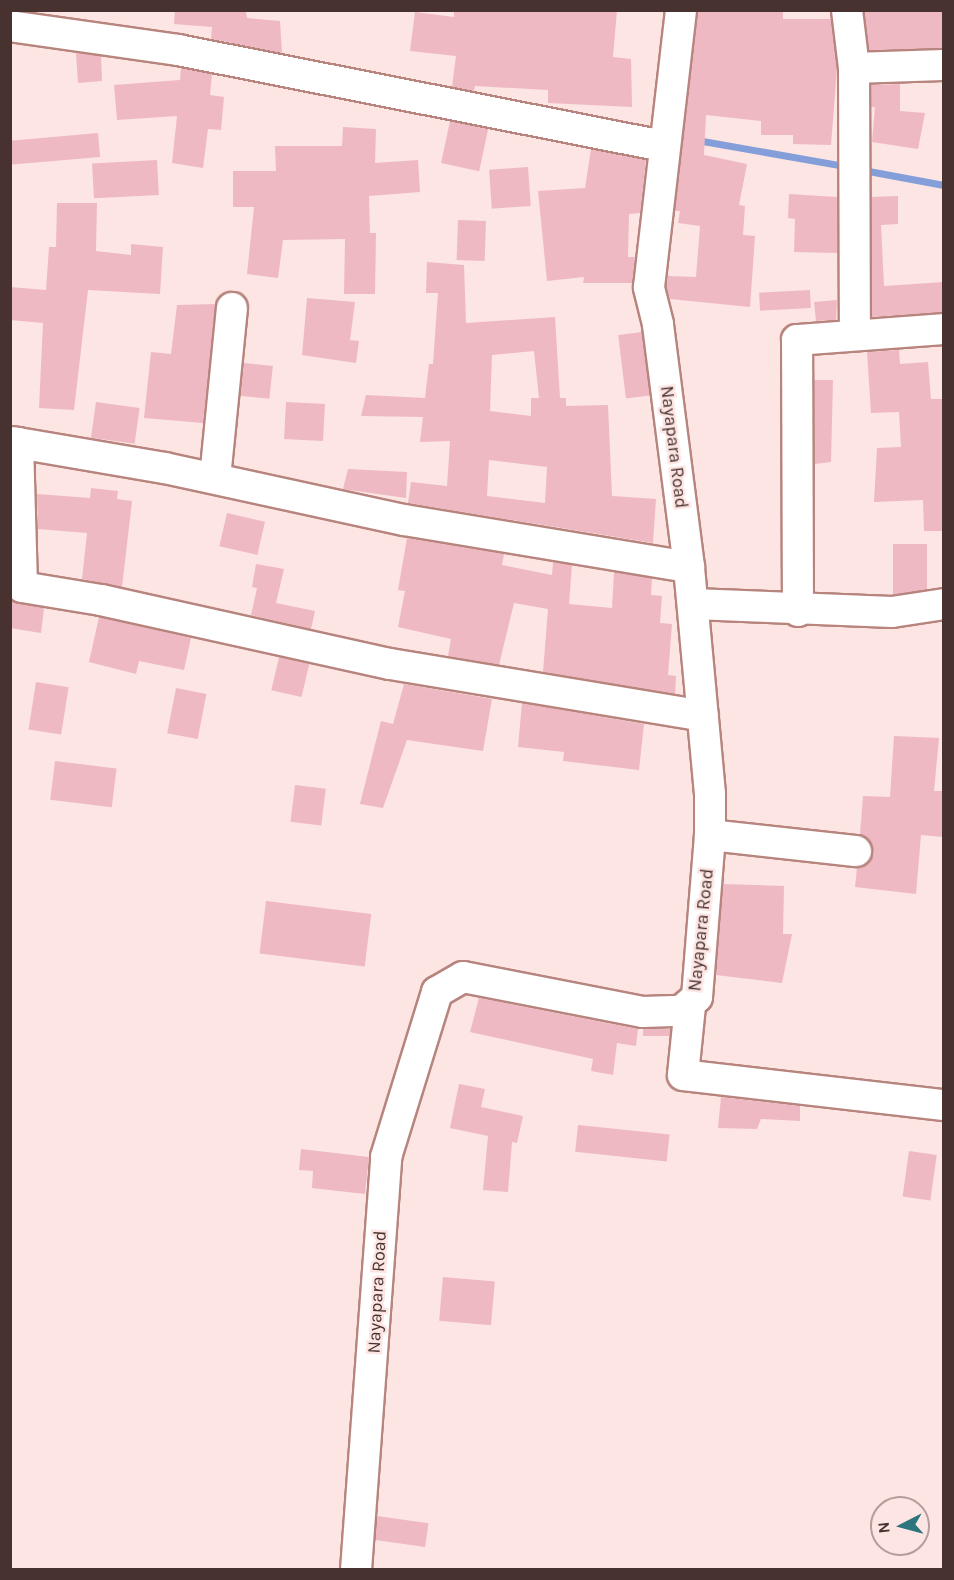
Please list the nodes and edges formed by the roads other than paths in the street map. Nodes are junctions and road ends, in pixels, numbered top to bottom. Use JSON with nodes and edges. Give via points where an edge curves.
{"nodes":[{"id":1,"x":681,"y":10,"type":"edge"},
{"id":2,"x":847,"y":10,"type":"edge"},
{"id":3,"x":90,"y":23,"type":"edge"},
{"id":4,"x":10,"y":26,"type":"edge"},
{"id":5,"x":944,"y":65,"type":"edge"},
{"id":6,"x":854,"y":68,"type":"junction"},
{"id":7,"x":663,"y":146,"type":"junction"},
{"id":8,"x":232,"y":308,"type":"dead end"},
{"id":9,"x":944,"y":329,"type":"edge"},
{"id":10,"x":855,"y":333,"type":"junction"},
{"id":11,"x":14,"y":443,"type":"edge"},
{"id":12,"x":215,"y":478,"type":"junction"},
{"id":13,"x":689,"y":567,"type":"junction"},
{"id":14,"x":694,"y":604,"type":"junction"},
{"id":15,"x":944,"y":604,"type":"edge"},
{"id":16,"x":798,"y":611,"type":"junction"},
{"id":17,"x":703,"y":716,"type":"junction"},
{"id":18,"x":710,"y":836,"type":"junction"},
{"id":19,"x":856,"y":851,"type":"dead end"},
{"id":20,"x":690,"y":1006,"type":"junction"},
{"id":21,"x":944,"y":1105,"type":"edge"},
{"id":22,"x":356,"y":1569,"type":"edge"}],
"edges":[{"from":1,"to":7,"type":"street","name":"Nayapara Road"},
{"from":2,"to":6,"type":"street"},
{"from":3,"to":4,"type":"street"},
{"from":3,"to":7,"type":"street"},
{"from":5,"to":6,"type":"street"},
{"from":6,"to":10,"type":"street"},
{"from":7,"to":13,"type":"street","name":"Nayapara Road","via":[[649,287],[658,324]]},
{"from":8,"to":12,"type":"street"},
{"from":9,"to":10,"type":"street"},
{"from":10,"to":16,"type":"street","via":[[797,340]]},
{"from":11,"to":12,"type":"street"},
{"from":11,"to":17,"type":"street","via":[[22,587],[100,600],[422,670]]},
{"from":12,"to":13,"type":"street","via":[[404,520]]},
{"from":13,"to":14,"type":"street","name":"Nayapara Road"},
{"from":14,"to":16,"type":"street"},
{"from":14,"to":17,"type":"street","name":"Nayapara Road"},
{"from":15,"to":16,"type":"street","via":[[892,612]]},
{"from":17,"to":18,"type":"street","name":"Nayapara Road"},
{"from":18,"to":19,"type":"street"},
{"from":18,"to":20,"type":"street","name":"Nayapara Road","via":[[700,973],[697,997]]},
{"from":20,"to":21,"type":"street","via":[[682,1076]]},
{"from":20,"to":22,"type":"street","name":"Nayapara Road","via":[[681,1011],[643,1012],[464,977],[437,992],[386,1157]]}]}
